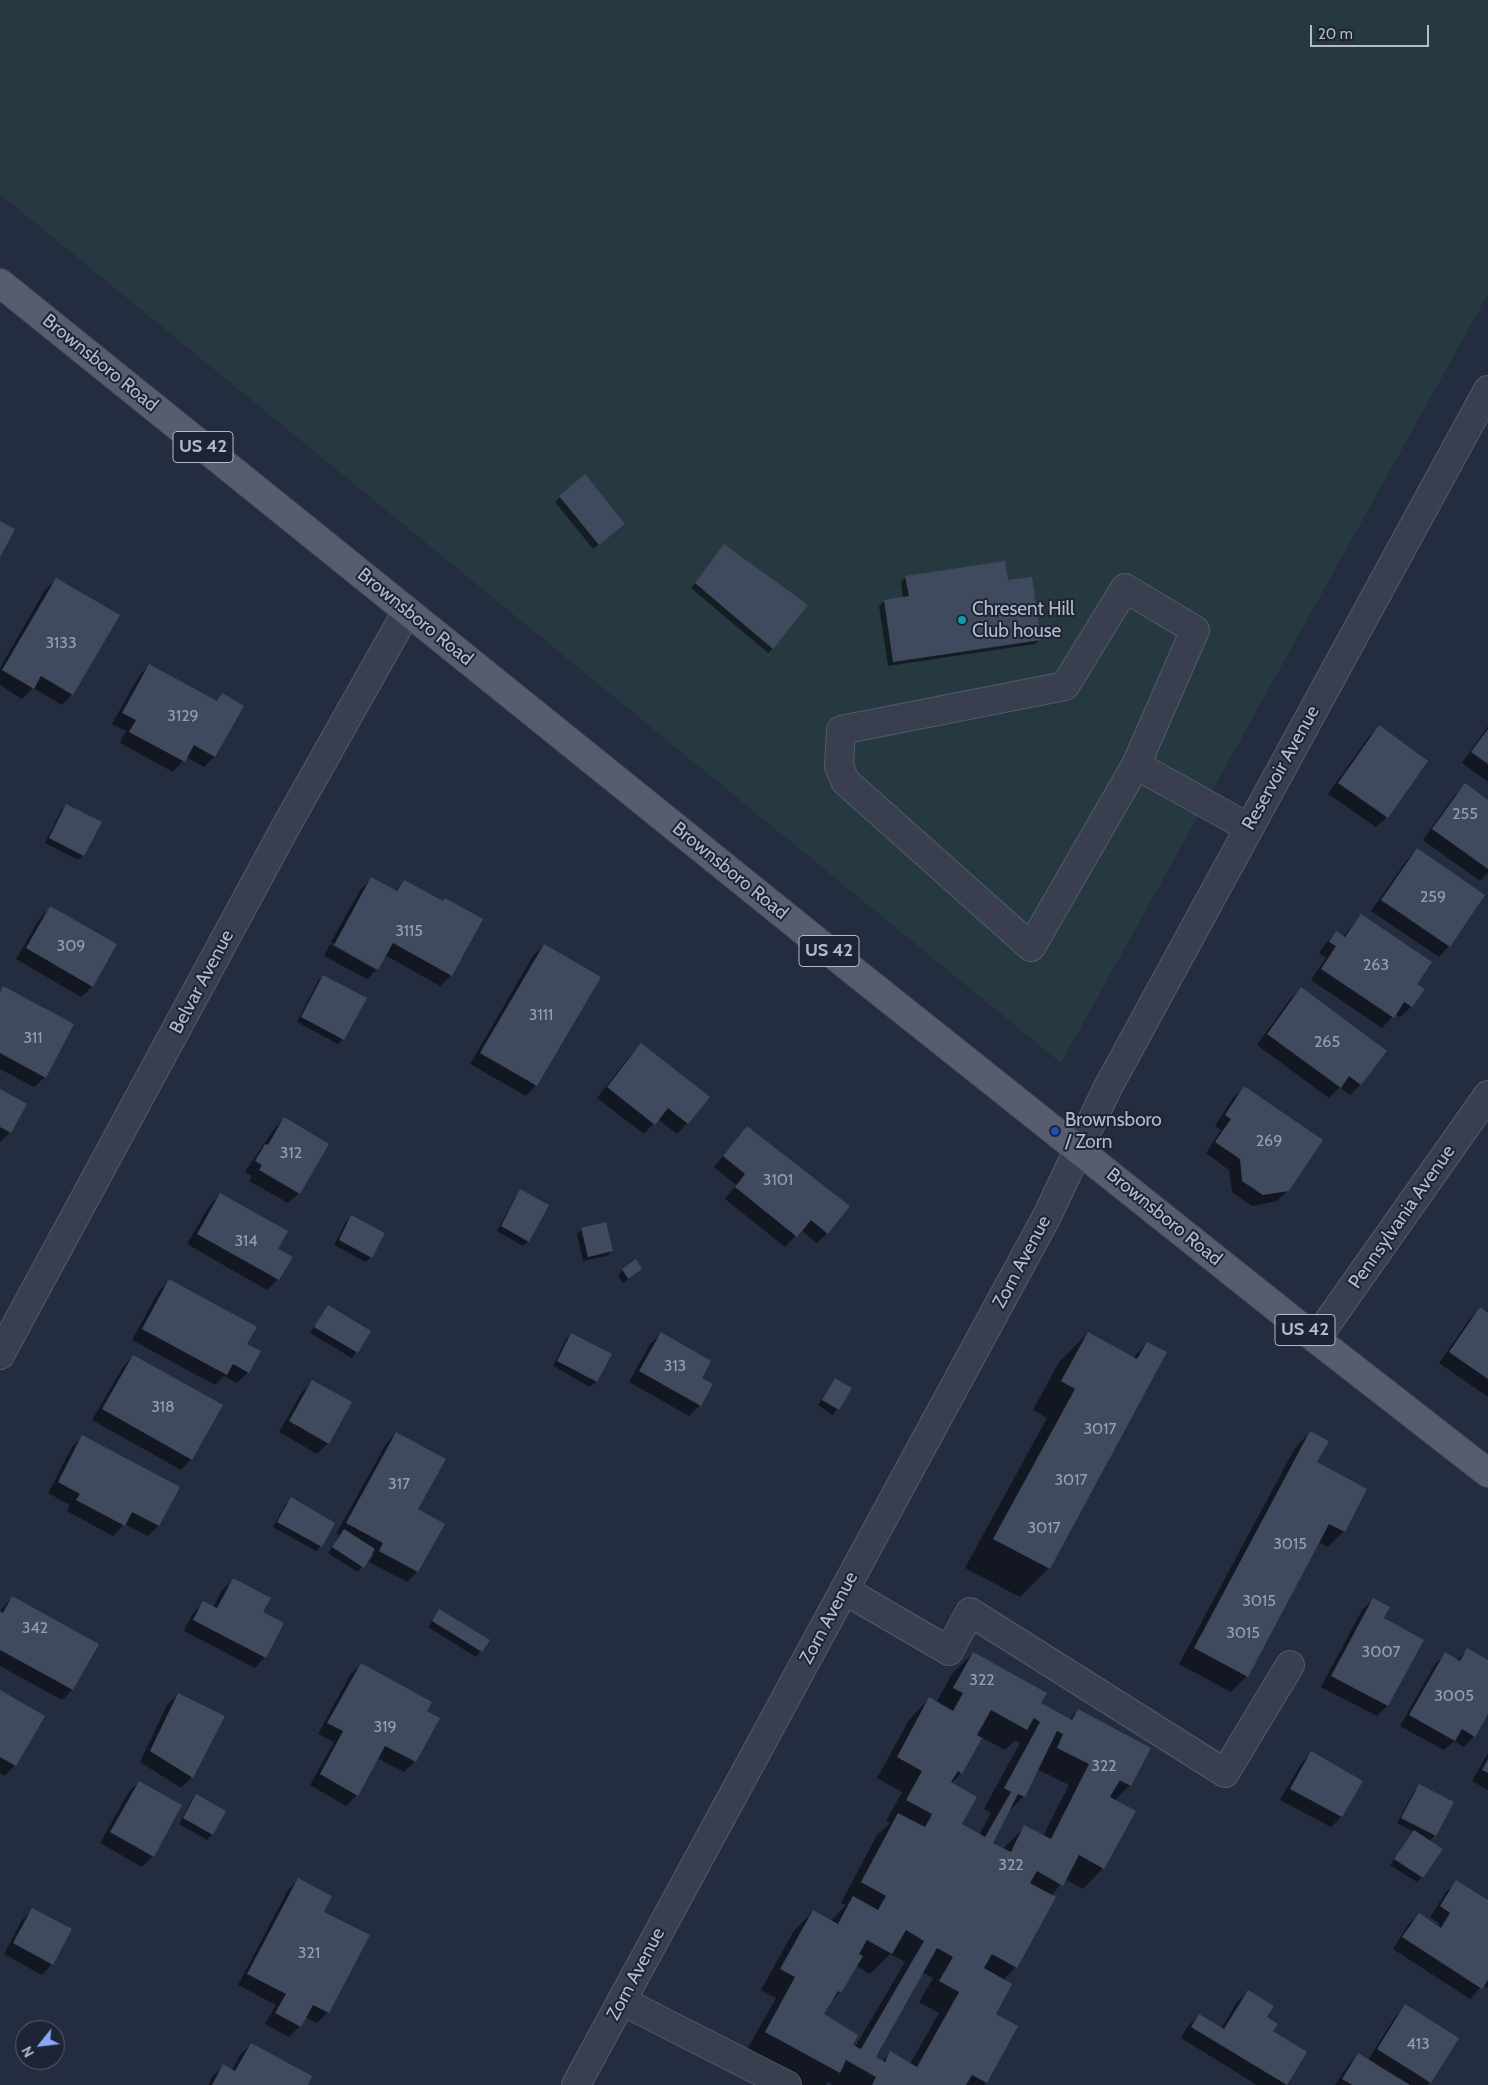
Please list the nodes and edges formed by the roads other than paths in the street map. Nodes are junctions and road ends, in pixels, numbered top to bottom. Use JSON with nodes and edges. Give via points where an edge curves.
{"nodes":[{"id":1,"x":0,"y":283,"type":"edge"},
{"id":2,"x":1488,"y":390,"type":"edge"},
{"id":3,"x":407,"y":611,"type":"junction"},
{"id":4,"x":1136,"y":765,"type":"junction"},
{"id":5,"x":1249,"y":828,"type":"junction"},
{"id":6,"x":1488,"y":1095,"type":"edge"},
{"id":7,"x":1079,"y":1149,"type":"junction"},
{"id":8,"x":1316,"y":1339,"type":"junction"},
{"id":9,"x":0,"y":1355,"type":"edge"},
{"id":10,"x":1488,"y":1473,"type":"edge"},
{"id":11,"x":844,"y":1590,"type":"junction"},
{"id":12,"x":1290,"y":1665,"type":"dead end"},
{"id":13,"x":622,"y":2001,"type":"junction"},
{"id":14,"x":576,"y":2085,"type":"edge"},
{"id":15,"x":787,"y":2085,"type":"edge"}],
"edges":[{"from":1,"to":3,"type":"main road","name":"Brownsboro Road","number":"US 42"},
{"from":2,"to":5,"type":"street","name":"Reservoir Avenue"},
{"from":3,"to":7,"type":"main road","name":"Brownsboro Road","number":"US 42"},
{"from":3,"to":9,"type":"street","name":"Belvar Avenue","via":[[285,828]]},
{"from":4,"to":4,"type":"street","via":[[1031,947],[844,782],[839,766],[841,730],[1065,686],[1126,588],[1195,630]]},
{"from":4,"to":5,"type":"street"},
{"from":5,"to":7,"type":"street","name":"Reservoir Avenue","via":[[1107,1089]]},
{"from":6,"to":8,"type":"street","name":"Pennsylvania Avenue"},
{"from":7,"to":8,"type":"main road","name":"Brownsboro Road","number":"US 42"},
{"from":7,"to":11,"type":"street","name":"Zorn Avenue","via":[[1047,1216]]},
{"from":8,"to":10,"type":"main road","name":"Brownsboro Road","number":"US 42"},
{"from":11,"to":12,"type":"street","via":[[949,1650],[970,1612],[1225,1774]]},
{"from":11,"to":13,"type":"street","name":"Zorn Avenue"},
{"from":13,"to":14,"type":"street","name":"Zorn Avenue"},
{"from":13,"to":15,"type":"street"}]}
